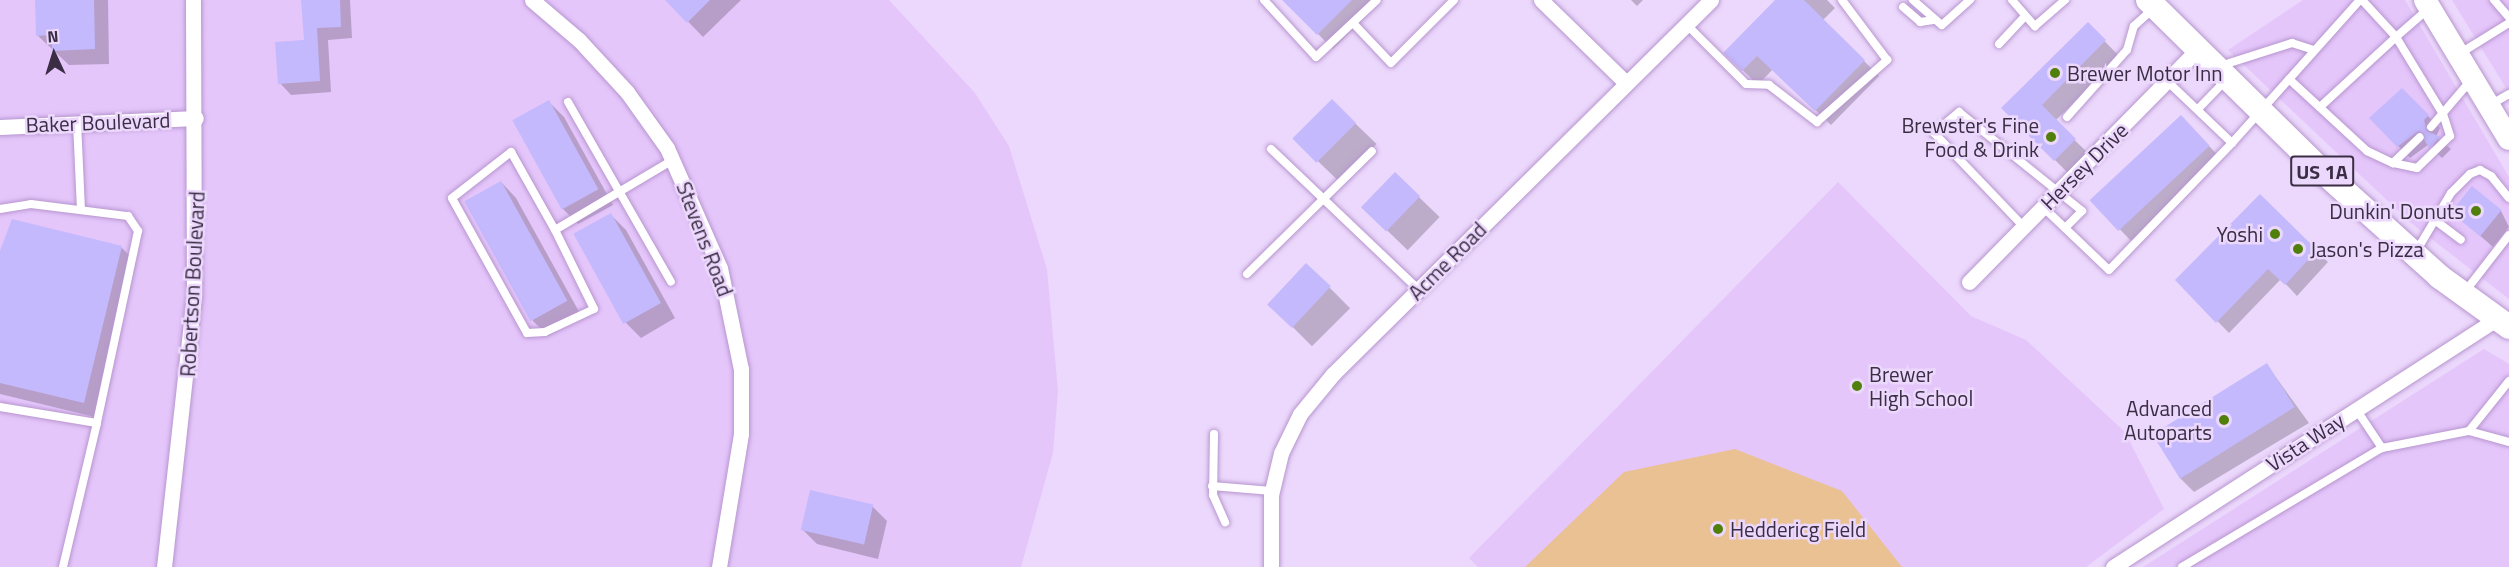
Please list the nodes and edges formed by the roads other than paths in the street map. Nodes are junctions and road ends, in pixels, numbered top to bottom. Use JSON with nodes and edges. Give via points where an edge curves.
{"nodes":[{"id":1,"x":194,"y":0,"type":"edge"},
{"id":2,"x":532,"y":0,"type":"edge"},
{"id":3,"x":1264,"y":0,"type":"edge"},
{"id":4,"x":1377,"y":0,"type":"edge"},
{"id":5,"x":1454,"y":0,"type":"edge"},
{"id":6,"x":1541,"y":0,"type":"edge"},
{"id":7,"x":1710,"y":0,"type":"edge"},
{"id":8,"x":1842,"y":0,"type":"edge"},
{"id":9,"x":1913,"y":0,"type":"edge"},
{"id":10,"x":1970,"y":0,"type":"edge"},
{"id":11,"x":2012,"y":0,"type":"edge"},
{"id":12,"x":2065,"y":0,"type":"edge"},
{"id":13,"x":2361,"y":0,"type":"edge"},
{"id":14,"x":2493,"y":0,"type":"edge"},
{"id":15,"x":2152,"y":3,"type":"edge"},
{"id":16,"x":2427,"y":4,"type":"edge"},
{"id":17,"x":1903,"y":7,"type":"dead end"},
{"id":18,"x":2025,"y":16,"type":"junction"},
{"id":19,"x":2509,"y":17,"type":"edge"},
{"id":20,"x":1935,"y":20,"type":"junction"},
{"id":21,"x":1353,"y":23,"type":"junction"},
{"id":22,"x":2509,"y":23,"type":"edge"},
{"id":23,"x":1686,"y":25,"type":"junction"},
{"id":24,"x":2396,"y":37,"type":"junction"},
{"id":25,"x":1999,"y":45,"type":"dead end"},
{"id":26,"x":2198,"y":49,"type":"junction"},
{"id":27,"x":2313,"y":50,"type":"junction"},
{"id":28,"x":2458,"y":55,"type":"junction"},
{"id":29,"x":2222,"y":73,"type":"junction"},
{"id":30,"x":2472,"y":78,"type":"junction"},
{"id":31,"x":2289,"y":79,"type":"junction"},
{"id":32,"x":2167,"y":81,"type":"junction"},
{"id":33,"x":1626,"y":83,"type":"junction"},
{"id":34,"x":2509,"y":94,"type":"edge"},
{"id":35,"x":568,"y":102,"type":"dead end"},
{"id":36,"x":2489,"y":106,"type":"junction"},
{"id":37,"x":2320,"y":107,"type":"junction"},
{"id":38,"x":2198,"y":109,"type":"junction"},
{"id":39,"x":2261,"y":110,"type":"junction"},
{"id":40,"x":2443,"y":114,"type":"junction"},
{"id":41,"x":2067,"y":117,"type":"dead end"},
{"id":42,"x":196,"y":118,"type":"junction"},
{"id":43,"x":77,"y":121,"type":"junction"},
{"id":44,"x":0,"y":127,"type":"edge"},
{"id":45,"x":2431,"y":127,"type":"dead end"},
{"id":46,"x":2420,"y":137,"type":"dead end"},
{"id":47,"x":2509,"y":139,"type":"edge"},
{"id":48,"x":2232,"y":143,"type":"junction"},
{"id":49,"x":1271,"y":149,"type":"dead end"},
{"id":50,"x":1371,"y":151,"type":"dead end"},
{"id":51,"x":673,"y":160,"type":"junction"},
{"id":52,"x":2392,"y":164,"type":"junction"},
{"id":53,"x":2060,"y":190,"type":"junction"},
{"id":54,"x":620,"y":192,"type":"junction"},
{"id":55,"x":2509,"y":198,"type":"edge"},
{"id":56,"x":1322,"y":199,"type":"junction"},
{"id":57,"x":2043,"y":207,"type":"junction"},
{"id":58,"x":0,"y":209,"type":"edge"},
{"id":59,"x":81,"y":210,"type":"junction"},
{"id":60,"x":2436,"y":221,"type":"junction"},
{"id":61,"x":2023,"y":226,"type":"junction"},
{"id":62,"x":2065,"y":228,"type":"junction"},
{"id":63,"x":555,"y":230,"type":"junction"},
{"id":64,"x":2509,"y":235,"type":"edge"},
{"id":65,"x":2461,"y":240,"type":"dead end"},
{"id":66,"x":2414,"y":254,"type":"junction"},
{"id":67,"x":1248,"y":274,"type":"dead end"},
{"id":68,"x":671,"y":282,"type":"dead end"},
{"id":69,"x":1969,"y":282,"type":"dead end"},
{"id":70,"x":1418,"y":290,"type":"junction"},
{"id":71,"x":2463,"y":294,"type":"junction"},
{"id":72,"x":2503,"y":323,"type":"edge"},
{"id":73,"x":2509,"y":381,"type":"edge"},
{"id":74,"x":0,"y":407,"type":"edge"},
{"id":75,"x":2356,"y":409,"type":"junction"},
{"id":76,"x":97,"y":423,"type":"junction"},
{"id":77,"x":2469,"y":431,"type":"junction"},
{"id":78,"x":1214,"y":434,"type":"dead end"},
{"id":79,"x":2509,"y":442,"type":"edge"},
{"id":80,"x":2382,"y":448,"type":"junction"},
{"id":81,"x":1212,"y":486,"type":"junction"},
{"id":82,"x":1272,"y":491,"type":"junction"},
{"id":83,"x":1225,"y":522,"type":"dead end"},
{"id":84,"x":63,"y":567,"type":"edge"},
{"id":85,"x":164,"y":567,"type":"edge"},
{"id":86,"x":719,"y":567,"type":"edge"},
{"id":87,"x":1271,"y":567,"type":"edge"},
{"id":88,"x":2113,"y":567,"type":"edge"},
{"id":89,"x":2182,"y":567,"type":"edge"}],
"edges":[{"from":1,"to":42,"type":"street","name":"Robertson Boulevard"},
{"from":2,"to":51,"type":"street","name":"Stevens Road","via":[[627,92]]},
{"from":3,"to":21,"type":"lane","via":[[1316,57]]},
{"from":4,"to":21,"type":"lane"},
{"from":5,"to":21,"type":"lane","via":[[1391,63]]},
{"from":6,"to":33,"type":"street"},
{"from":7,"to":23,"type":"street","name":"Acme Road"},
{"from":8,"to":23,"type":"lane","via":[[1887,60],[1817,122],[1769,85],[1746,84]]},
{"from":9,"to":20,"type":"lane"},
{"from":10,"to":20,"type":"lane","via":[[1942,25]]},
{"from":11,"to":18,"type":"lane"},
{"from":12,"to":18,"type":"lane","via":[[2035,26]]},
{"from":13,"to":24,"type":"lane"},
{"from":13,"to":27,"type":"lane"},
{"from":14,"to":19,"type":"lane"},
{"from":15,"to":26,"type":"main road","number":"US 1A"},
{"from":15,"to":41,"type":"lane","via":[[2134,26],[2127,50]]},
{"from":16,"to":24,"type":"lane"},
{"from":16,"to":28,"type":"main road"},
{"from":17,"to":20,"type":"lane","via":[[1920,22]]},
{"from":18,"to":25,"type":"lane"},
{"from":22,"to":28,"type":"lane"},
{"from":23,"to":33,"type":"street","name":"Acme Road"},
{"from":24,"to":37,"type":"lane"},
{"from":24,"to":40,"type":"lane"},
{"from":26,"to":29,"type":"main road","number":"US 1A"},
{"from":26,"to":32,"type":"street","name":"Hersey Drive"},
{"from":27,"to":29,"type":"lane","via":[[2292,43]]},
{"from":27,"to":31,"type":"lane"},
{"from":28,"to":30,"type":"main road"},
{"from":29,"to":38,"type":"lane"},
{"from":29,"to":39,"type":"main road","number":"US 1A"},
{"from":30,"to":36,"type":"main road"},
{"from":30,"to":40,"type":"lane"},
{"from":31,"to":37,"type":"lane"},
{"from":31,"to":39,"type":"lane"},
{"from":32,"to":38,"type":"lane"},
{"from":32,"to":53,"type":"street","name":"Hersey Drive"},
{"from":33,"to":70,"type":"street","name":"Acme Road"},
{"from":34,"to":36,"type":"lane"},
{"from":35,"to":54,"type":"lane"},
{"from":36,"to":47,"type":"main road"},
{"from":37,"to":52,"type":"lane","via":[[2367,151]]},
{"from":38,"to":48,"type":"lane"},
{"from":39,"to":48,"type":"lane"},
{"from":39,"to":66,"type":"main road","number":"US 1A"},
{"from":40,"to":45,"type":"lane"},
{"from":40,"to":52,"type":"lane","via":[[2450,136],[2417,168]]},
{"from":42,"to":43,"type":"street","name":"Baker Boulevard"},
{"from":42,"to":85,"type":"street","name":"Robertson Boulevard","via":[[191,342]]},
{"from":43,"to":44,"type":"street","name":"Baker Boulevard"},
{"from":43,"to":59,"type":"lane"},
{"from":46,"to":52,"type":"lane"},
{"from":48,"to":62,"type":"lane","via":[[2109,270]]},
{"from":49,"to":56,"type":"lane"},
{"from":50,"to":56,"type":"lane"},
{"from":51,"to":54,"type":"lane"},
{"from":51,"to":86,"type":"street","name":"Stevens Road","via":[[720,268],[741,369],[741,435]]},
{"from":53,"to":57,"type":"street","name":"Hersey Drive"},
{"from":53,"to":61,"type":"lane","via":[[1959,112],[1934,133]]},
{"from":53,"to":62,"type":"lane","via":[[2082,211]]},
{"from":54,"to":63,"type":"lane"},
{"from":54,"to":68,"type":"lane"},
{"from":55,"to":60,"type":"lane","via":[[2480,170],[2451,193]]},
{"from":56,"to":67,"type":"lane"},
{"from":56,"to":70,"type":"lane"},
{"from":57,"to":61,"type":"street","name":"Hersey Drive"},
{"from":57,"to":62,"type":"lane"},
{"from":58,"to":59,"type":"lane","via":[[31,204]]},
{"from":59,"to":76,"type":"lane","via":[[128,216],[138,231]]},
{"from":60,"to":65,"type":"lane"},
{"from":60,"to":66,"type":"lane"},
{"from":61,"to":69,"type":"street","name":"Hersey Drive"},
{"from":63,"to":63,"type":"lane","via":[[511,152],[452,198],[526,333],[545,332],[594,309]]},
{"from":64,"to":71,"type":"lane"},
{"from":66,"to":71,"type":"main road","number":"US 1A"},
{"from":70,"to":82,"type":"street","name":"Acme Road","via":[[1300,414],[1281,453]]},
{"from":71,"to":72,"type":"main road","number":"US 1A"},
{"from":72,"to":75,"type":"street","name":"Vista Way"},
{"from":73,"to":77,"type":"lane"},
{"from":74,"to":76,"type":"lane"},
{"from":75,"to":80,"type":"lane"},
{"from":75,"to":88,"type":"street","name":"Vista Way"},
{"from":76,"to":84,"type":"lane"},
{"from":77,"to":79,"type":"lane"},
{"from":77,"to":80,"type":"lane"},
{"from":78,"to":81,"type":"lane"},
{"from":80,"to":89,"type":"lane"},
{"from":81,"to":82,"type":"lane"},
{"from":81,"to":83,"type":"lane"},
{"from":82,"to":87,"type":"street","name":"Acme Road"}]}
